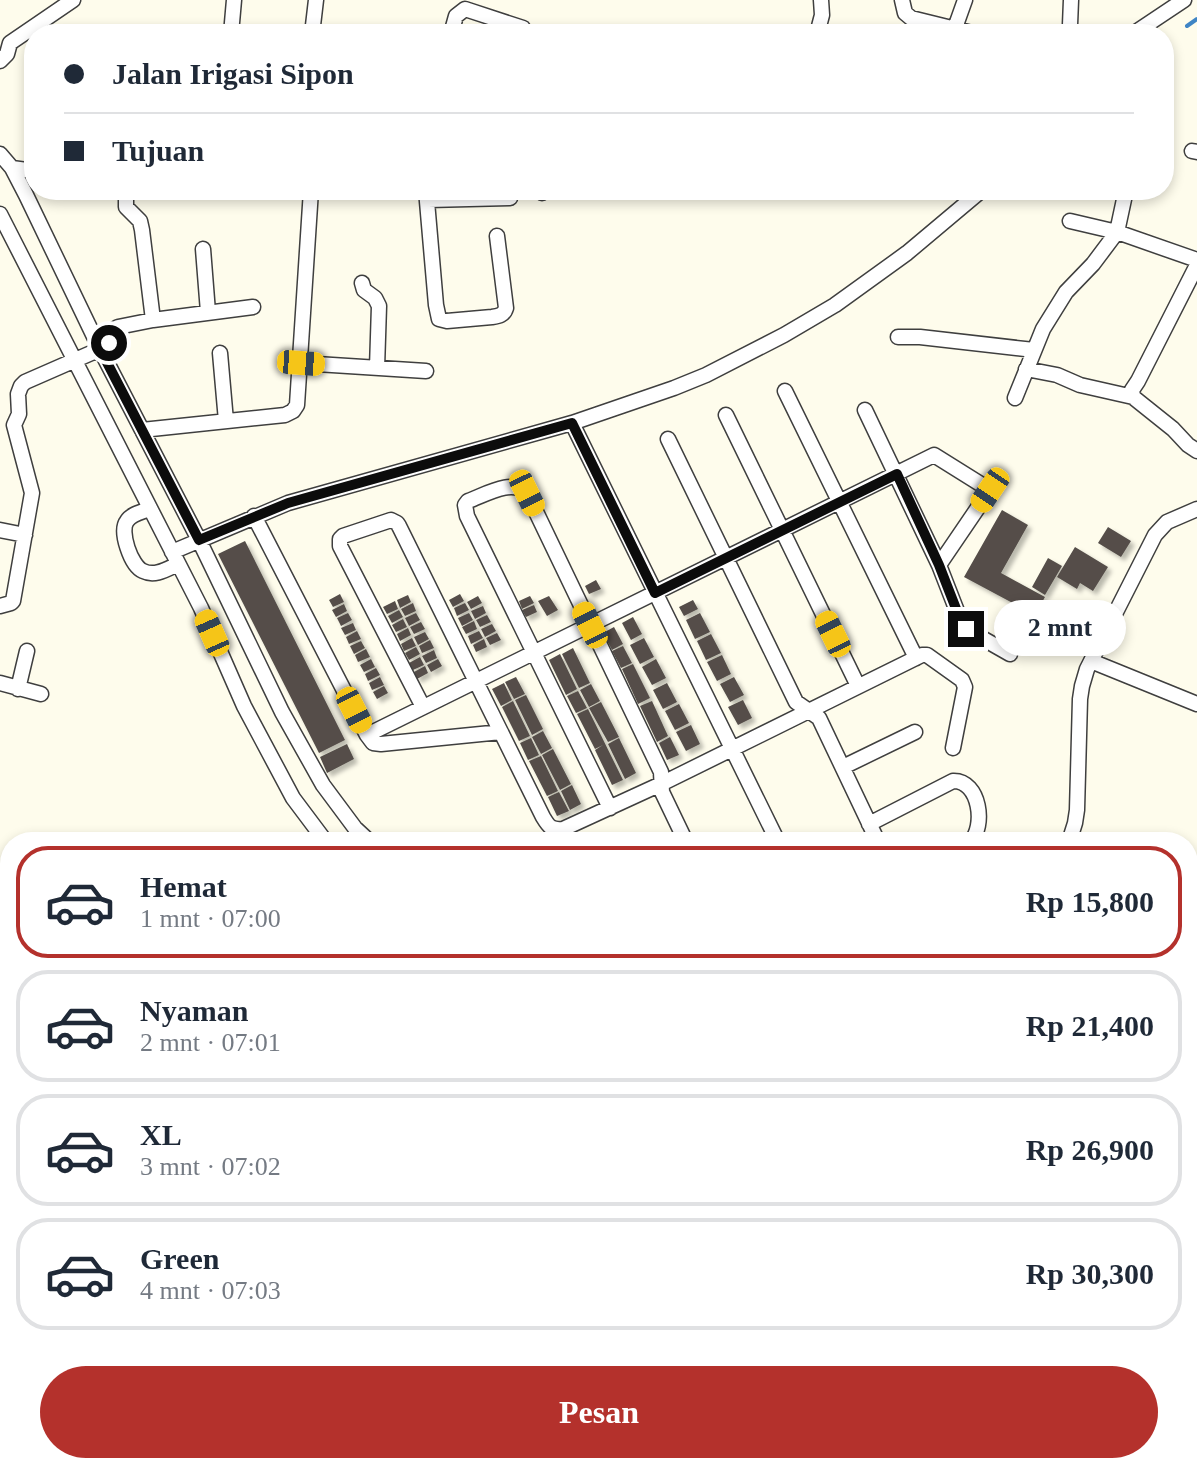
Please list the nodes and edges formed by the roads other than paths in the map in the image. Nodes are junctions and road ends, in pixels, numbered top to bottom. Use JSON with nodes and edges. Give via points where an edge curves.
{"nodes":[{"id":1,"x":73,"y":0,"type":"edge"},
{"id":2,"x":234,"y":0,"type":"edge"},
{"id":3,"x":316,"y":0,"type":"edge"},
{"id":4,"x":821,"y":0,"type":"edge"},
{"id":5,"x":902,"y":0,"type":"edge"},
{"id":6,"x":965,"y":0,"type":"edge"},
{"id":7,"x":1071,"y":0,"type":"edge"},
{"id":8,"x":1184,"y":0,"type":"edge"},
{"id":9,"x":38,"y":24,"type":"edge"},
{"id":10,"x":232,"y":24,"type":"edge"},
{"id":11,"x":313,"y":24,"type":"edge"},
{"id":12,"x":454,"y":24,"type":"edge"},
{"id":13,"x":496,"y":24,"type":"edge"},
{"id":14,"x":820,"y":24,"type":"edge"},
{"id":15,"x":937,"y":24,"type":"edge"},
{"id":16,"x":956,"y":24,"type":"edge"},
{"id":17,"x":1070,"y":24,"type":"edge"},
{"id":18,"x":1148,"y":24,"type":"edge"},
{"id":19,"x":24,"y":33,"type":"edge"},
{"id":20,"x":0,"y":61,"type":"edge"},
{"id":21,"x":0,"y":154,"type":"edge"},
{"id":22,"x":12,"y":168,"type":"junction"},
{"id":23,"x":24,"y":170,"type":"edge"},
{"id":24,"x":24,"y":193,"type":"edge"},
{"id":25,"x":28,"y":200,"type":"edge"},
{"id":26,"x":126,"y":200,"type":"edge"},
{"id":27,"x":310,"y":200,"type":"edge"},
{"id":28,"x":427,"y":200,"type":"edge"},
{"id":29,"x":970,"y":200,"type":"edge"},
{"id":30,"x":1124,"y":200,"type":"edge"},
{"id":31,"x":0,"y":214,"type":"edge"},
{"id":32,"x":1070,"y":221,"type":"dead end"},
{"id":33,"x":1117,"y":232,"type":"junction"},
{"id":34,"x":497,"y":236,"type":"dead end"},
{"id":35,"x":203,"y":249,"type":"dead end"},
{"id":36,"x":1197,"y":262,"type":"edge"},
{"id":37,"x":362,"y":283,"type":"dead end"},
{"id":38,"x":253,"y":307,"type":"dead end"},
{"id":39,"x":208,"y":312,"type":"junction"},
{"id":40,"x":153,"y":320,"type":"junction"},
{"id":41,"x":898,"y":337,"type":"dead end"},
{"id":42,"x":100,"y":349,"type":"junction"},
{"id":43,"x":1034,"y":350,"type":"junction"},
{"id":44,"x":220,"y":353,"type":"dead end"},
{"id":45,"x":74,"y":359,"type":"junction"},
{"id":46,"x":301,"y":363,"type":"junction"},
{"id":47,"x":377,"y":368,"type":"junction"},
{"id":48,"x":1026,"y":369,"type":"junction"},
{"id":49,"x":426,"y":371,"type":"dead end"},
{"id":50,"x":785,"y":391,"type":"dead end"},
{"id":51,"x":1133,"y":397,"type":"junction"},
{"id":52,"x":1015,"y":398,"type":"dead end"},
{"id":53,"x":865,"y":410,"type":"dead end"},
{"id":54,"x":726,"y":415,"type":"dead end"},
{"id":55,"x":226,"y":421,"type":"junction"},
{"id":56,"x":572,"y":423,"type":"junction"},
{"id":57,"x":142,"y":430,"type":"junction"},
{"id":58,"x":668,"y":439,"type":"dead end"},
{"id":59,"x":1197,"y":451,"type":"edge"},
{"id":60,"x":897,"y":474,"type":"junction"},
{"id":61,"x":839,"y":502,"type":"junction"},
{"id":62,"x":149,"y":509,"type":"junction"},
{"id":63,"x":1197,"y":509,"type":"edge"},
{"id":64,"x":254,"y":516,"type":"junction"},
{"id":65,"x":0,"y":530,"type":"edge"},
{"id":66,"x":782,"y":531,"type":"junction"},
{"id":67,"x":25,"y":535,"type":"junction"},
{"id":68,"x":197,"y":541,"type":"junction"},
{"id":69,"x":176,"y":555,"type":"junction"},
{"id":70,"x":726,"y":558,"type":"junction"},
{"id":71,"x":939,"y":565,"type":"junction"},
{"id":72,"x":655,"y":593,"type":"junction"},
{"id":73,"x":1,"y":610,"type":"edge"},
{"id":74,"x":590,"y":625,"type":"junction"},
{"id":75,"x":27,"y":651,"type":"dead end"},
{"id":76,"x":535,"y":652,"type":"junction"},
{"id":77,"x":1010,"y":654,"type":"dead end"},
{"id":78,"x":916,"y":658,"type":"junction"},
{"id":79,"x":1091,"y":661,"type":"junction"},
{"id":80,"x":476,"y":681,"type":"junction"},
{"id":81,"x":0,"y":683,"type":"edge"},
{"id":82,"x":858,"y":686,"type":"junction"},
{"id":83,"x":18,"y":689,"type":"junction"},
{"id":84,"x":41,"y":694,"type":"dead end"},
{"id":85,"x":1197,"y":704,"type":"edge"},
{"id":86,"x":423,"y":707,"type":"junction"},
{"id":87,"x":809,"y":712,"type":"junction"},
{"id":88,"x":501,"y":732,"type":"junction"},
{"id":89,"x":915,"y":732,"type":"dead end"},
{"id":90,"x":367,"y":735,"type":"junction"},
{"id":91,"x":953,"y":748,"type":"dead end"},
{"id":92,"x":733,"y":749,"type":"junction"},
{"id":93,"x":843,"y":767,"type":"junction"},
{"id":94,"x":661,"y":784,"type":"junction"},
{"id":95,"x":610,"y":808,"type":"junction"},
{"id":96,"x":869,"y":824,"type":"junction"},
{"id":97,"x":318,"y":832,"type":"edge"},
{"id":98,"x":359,"y":832,"type":"edge"},
{"id":99,"x":681,"y":832,"type":"edge"},
{"id":100,"x":773,"y":832,"type":"edge"},
{"id":101,"x":873,"y":832,"type":"edge"},
{"id":102,"x":977,"y":832,"type":"edge"},
{"id":103,"x":1072,"y":832,"type":"edge"}],
"edges":[{"from":1,"to":9,"type":"street"},
{"from":2,"to":10,"type":"street"},
{"from":3,"to":11,"type":"street"},
{"from":4,"to":14,"type":"street"},
{"from":5,"to":15,"type":"street","via":[[911,18]]},
{"from":6,"to":16,"type":"street"},
{"from":7,"to":17,"type":"street"},
{"from":8,"to":18,"type":"street"},
{"from":12,"to":13,"type":"street","via":[[465,9]]},
{"from":19,"to":20,"type":"street","via":[[10,43]]},
{"from":21,"to":22,"type":"street"},
{"from":22,"to":23,"type":"street"},
{"from":22,"to":24,"type":"street"},
{"from":25,"to":42,"type":"street"},
{"from":26,"to":40,"type":"street","via":[[140,221]]},
{"from":27,"to":46,"type":"street"},
{"from":28,"to":34,"type":"street","via":[[439,319],[504,312]]},
{"from":29,"to":56,"type":"street","via":[[907,253],[784,335],[674,388]]},
{"from":30,"to":33,"type":"street"},
{"from":31,"to":45,"type":"street"},
{"from":32,"to":33,"type":"street"},
{"from":33,"to":36,"type":"street"},
{"from":33,"to":43,"type":"street","via":[[1066,292]]},
{"from":35,"to":39,"type":"street"},
{"from":36,"to":51,"type":"street"},
{"from":37,"to":47,"type":"street","via":[[379,306]]},
{"from":38,"to":39,"type":"street"},
{"from":39,"to":40,"type":"street"},
{"from":40,"to":42,"type":"street","via":[[115,329]]},
{"from":41,"to":43,"type":"street"},
{"from":42,"to":45,"type":"street"},
{"from":42,"to":57,"type":"street"},
{"from":43,"to":48,"type":"street"},
{"from":44,"to":55,"type":"street"},
{"from":45,"to":62,"type":"street"},
{"from":45,"to":67,"type":"street","via":[[25,382],[18,394],[14,425],[32,493]]},
{"from":46,"to":47,"type":"street"},
{"from":46,"to":55,"type":"street","via":[[293,411]]},
{"from":47,"to":49,"type":"street"},
{"from":48,"to":51,"type":"street"},
{"from":48,"to":52,"type":"street"},
{"from":50,"to":61,"type":"street"},
{"from":51,"to":59,"type":"street"},
{"from":53,"to":60,"type":"street"},
{"from":54,"to":66,"type":"street"},
{"from":55,"to":57,"type":"street"},
{"from":56,"to":64,"type":"street"},
{"from":56,"to":72,"type":"street"},
{"from":57,"to":68,"type":"street"},
{"from":58,"to":70,"type":"street"},
{"from":60,"to":61,"type":"street"},
{"from":60,"to":71,"type":"street"},
{"from":60,"to":71,"type":"street","via":[[934,455],[990,490]]},
{"from":61,"to":66,"type":"street"},
{"from":61,"to":78,"type":"street"},
{"from":62,"to":69,"type":"street"},
{"from":62,"to":69,"type":"street","via":[[131,517],[123,531],[135,564],[154,573]]},
{"from":63,"to":79,"type":"street","via":[[1167,522],[1155,535]]},
{"from":64,"to":68,"type":"street"},
{"from":64,"to":90,"type":"street"},
{"from":65,"to":67,"type":"street"},
{"from":66,"to":70,"type":"street"},
{"from":66,"to":82,"type":"street"},
{"from":67,"to":73,"type":"street","via":[[13,601]]},
{"from":68,"to":69,"type":"street"},
{"from":68,"to":98,"type":"street","via":[[282,712],[323,785]]},
{"from":69,"to":97,"type":"street","via":[[251,719],[293,798]]},
{"from":70,"to":72,"type":"street"},
{"from":70,"to":87,"type":"street","via":[[796,702]]},
{"from":71,"to":77,"type":"street","via":[[962,624]]},
{"from":72,"to":74,"type":"street"},
{"from":72,"to":92,"type":"street"},
{"from":74,"to":76,"type":"street"},
{"from":74,"to":76,"type":"street","via":[[524,489],[511,486],[468,501],[467,516]]},
{"from":74,"to":94,"type":"street","via":[[661,772]]},
{"from":75,"to":83,"type":"street"},
{"from":76,"to":80,"type":"street"},
{"from":76,"to":95,"type":"street"},
{"from":78,"to":82,"type":"street"},
{"from":78,"to":91,"type":"street","via":[[927,655],[964,683]]},
{"from":79,"to":85,"type":"street"},
{"from":79,"to":103,"type":"street","via":[[1080,699]]},
{"from":80,"to":86,"type":"street"},
{"from":80,"to":86,"type":"street","via":[[397,523],[391,520],[343,536],[340,546]]},
{"from":80,"to":88,"type":"street"},
{"from":81,"to":83,"type":"street"},
{"from":82,"to":87,"type":"street"},
{"from":83,"to":84,"type":"street"},
{"from":86,"to":90,"type":"street"},
{"from":87,"to":92,"type":"street"},
{"from":87,"to":93,"type":"street","via":[[819,718]]},
{"from":88,"to":90,"type":"street","via":[[381,744]]},
{"from":88,"to":95,"type":"street","via":[[550,828],[563,829]]},
{"from":89,"to":93,"type":"street"},
{"from":92,"to":94,"type":"street"},
{"from":92,"to":100,"type":"street"},
{"from":93,"to":96,"type":"street"},
{"from":94,"to":95,"type":"street"},
{"from":94,"to":99,"type":"street"},
{"from":96,"to":101,"type":"street"},
{"from":96,"to":102,"type":"street","via":[[962,781],[975,794]]}]}
